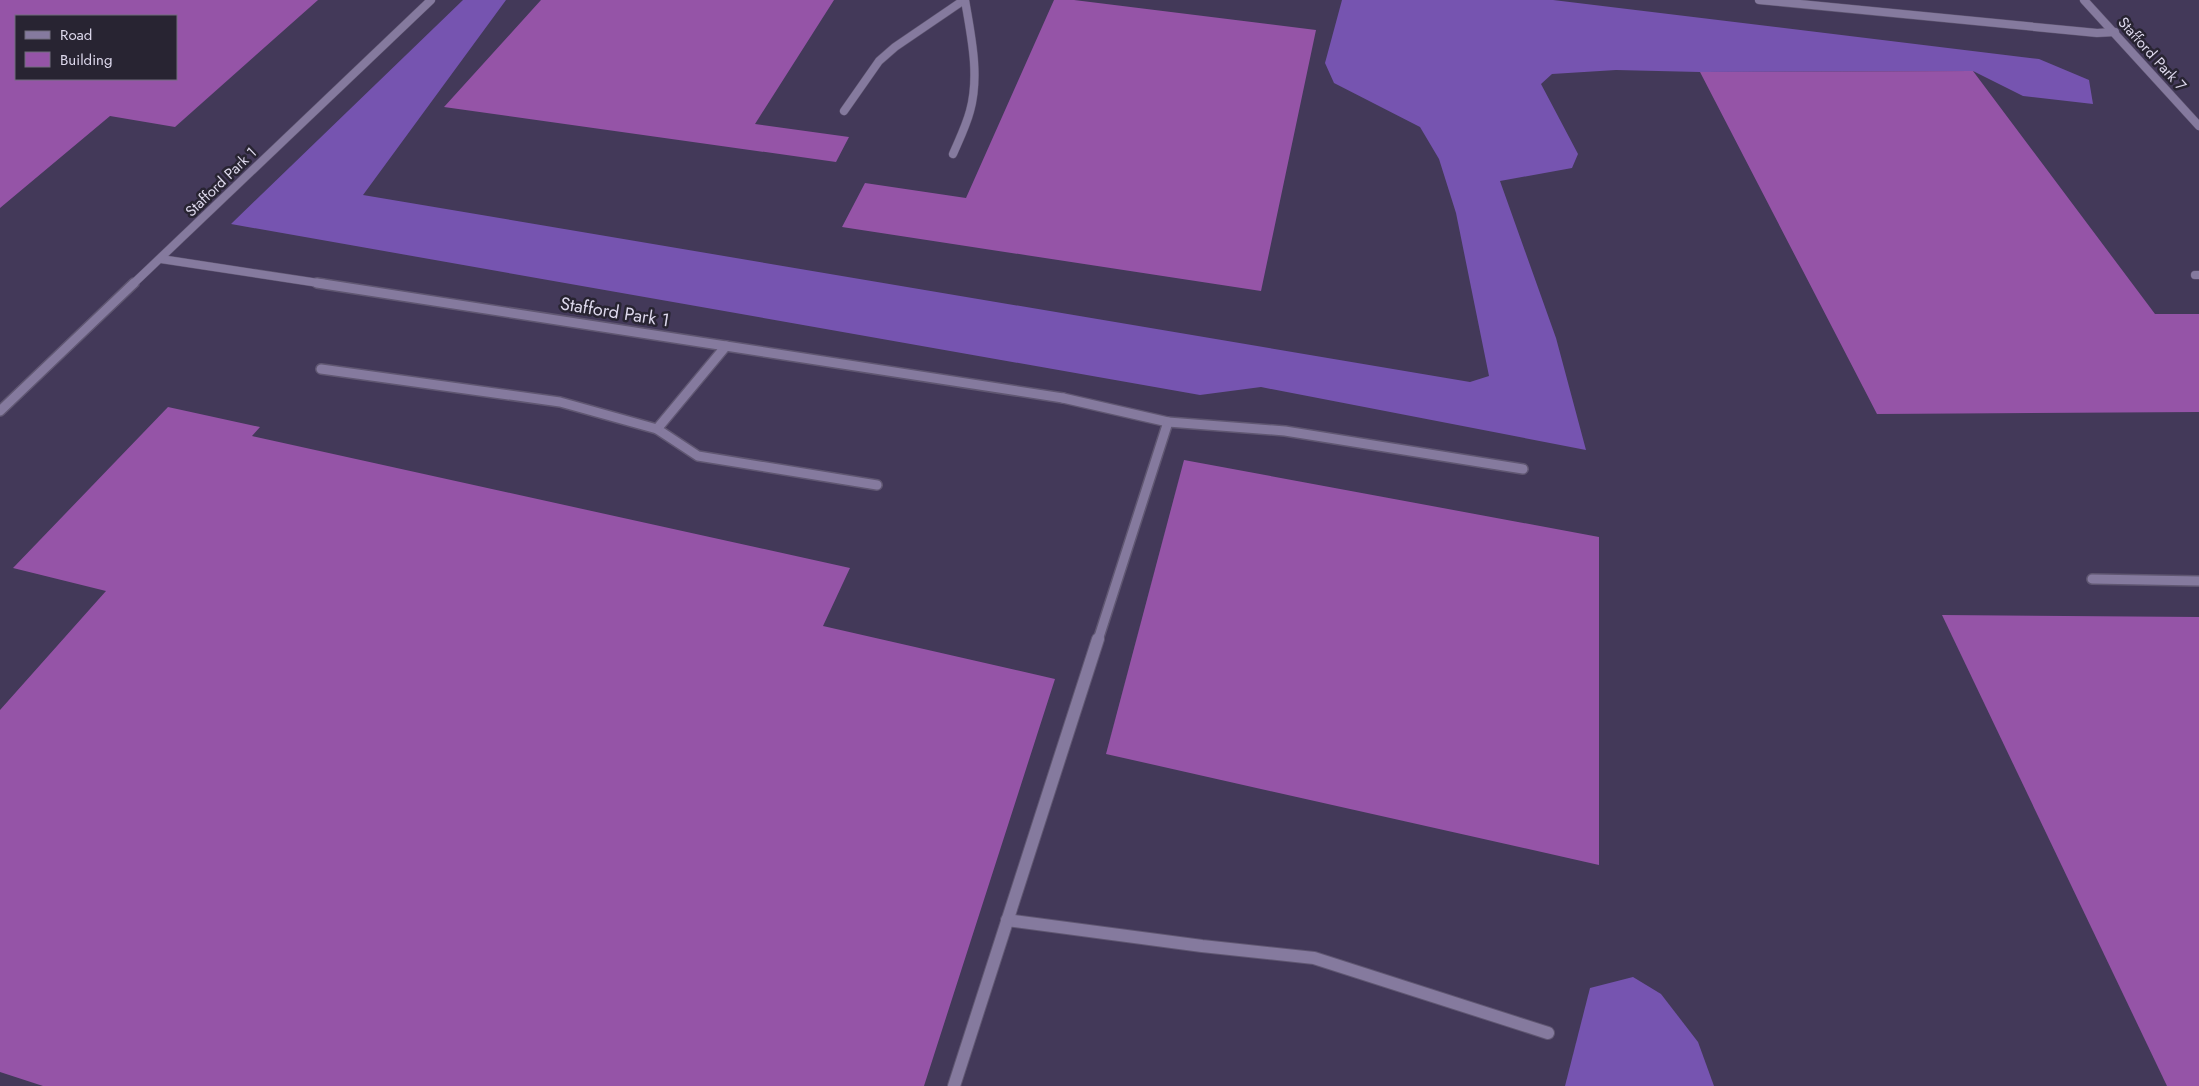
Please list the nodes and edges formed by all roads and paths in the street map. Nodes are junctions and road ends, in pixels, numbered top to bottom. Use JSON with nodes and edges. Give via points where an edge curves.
{"nodes":[{"id":1,"x":431,"y":0,"type":"edge"},
{"id":2,"x":964,"y":0,"type":"edge"},
{"id":3,"x":1759,"y":0,"type":"edge"},
{"id":4,"x":2084,"y":0,"type":"edge"},
{"id":5,"x":2115,"y":32,"type":"junction"},
{"id":6,"x":844,"y":111,"type":"dead end"},
{"id":7,"x":2199,"y":126,"type":"edge"},
{"id":8,"x":953,"y":154,"type":"dead end"},
{"id":9,"x":161,"y":259,"type":"junction"},
{"id":10,"x":726,"y":346,"type":"junction"},
{"id":11,"x":322,"y":369,"type":"dead end"},
{"id":12,"x":0,"y":411,"type":"edge"},
{"id":13,"x":1168,"y":422,"type":"junction"},
{"id":14,"x":657,"y":429,"type":"junction"},
{"id":15,"x":1523,"y":469,"type":"dead end"},
{"id":16,"x":877,"y":485,"type":"dead end"},
{"id":17,"x":2092,"y":579,"type":"dead end"},
{"id":18,"x":2199,"y":581,"type":"edge"},
{"id":19,"x":1007,"y":920,"type":"junction"},
{"id":20,"x":1548,"y":1033,"type":"dead end"},
{"id":21,"x":954,"y":1086,"type":"edge"}],
"edges":[{"from":1,"to":9,"type":"street","name":"Stafford Park 1"},
{"from":2,"to":6,"type":"street","via":[[879,61]]},
{"from":2,"to":8,"type":"street","via":[[974,85],[970,109]]},
{"from":3,"to":5,"type":"street","via":[[2097,33]]},
{"from":4,"to":5,"type":"street","name":"Stafford Park 7"},
{"from":5,"to":7,"type":"street","name":"Stafford Park 7"},
{"from":9,"to":10,"type":"street","name":"Stafford Park 1"},
{"from":9,"to":12,"type":"street","name":"Stafford Park 1"},
{"from":10,"to":13,"type":"street","name":"Stafford Park 1","via":[[1063,398]]},
{"from":10,"to":14,"type":"street"},
{"from":11,"to":14,"type":"street","via":[[560,402]]},
{"from":13,"to":15,"type":"street","name":"Stafford Park 1","via":[[1285,431]]},
{"from":13,"to":19,"type":"street"},
{"from":14,"to":16,"type":"street","via":[[698,456]]},
{"from":17,"to":18,"type":"street"},
{"from":19,"to":20,"type":"street","via":[[1314,958]]},
{"from":19,"to":21,"type":"street"}]}
